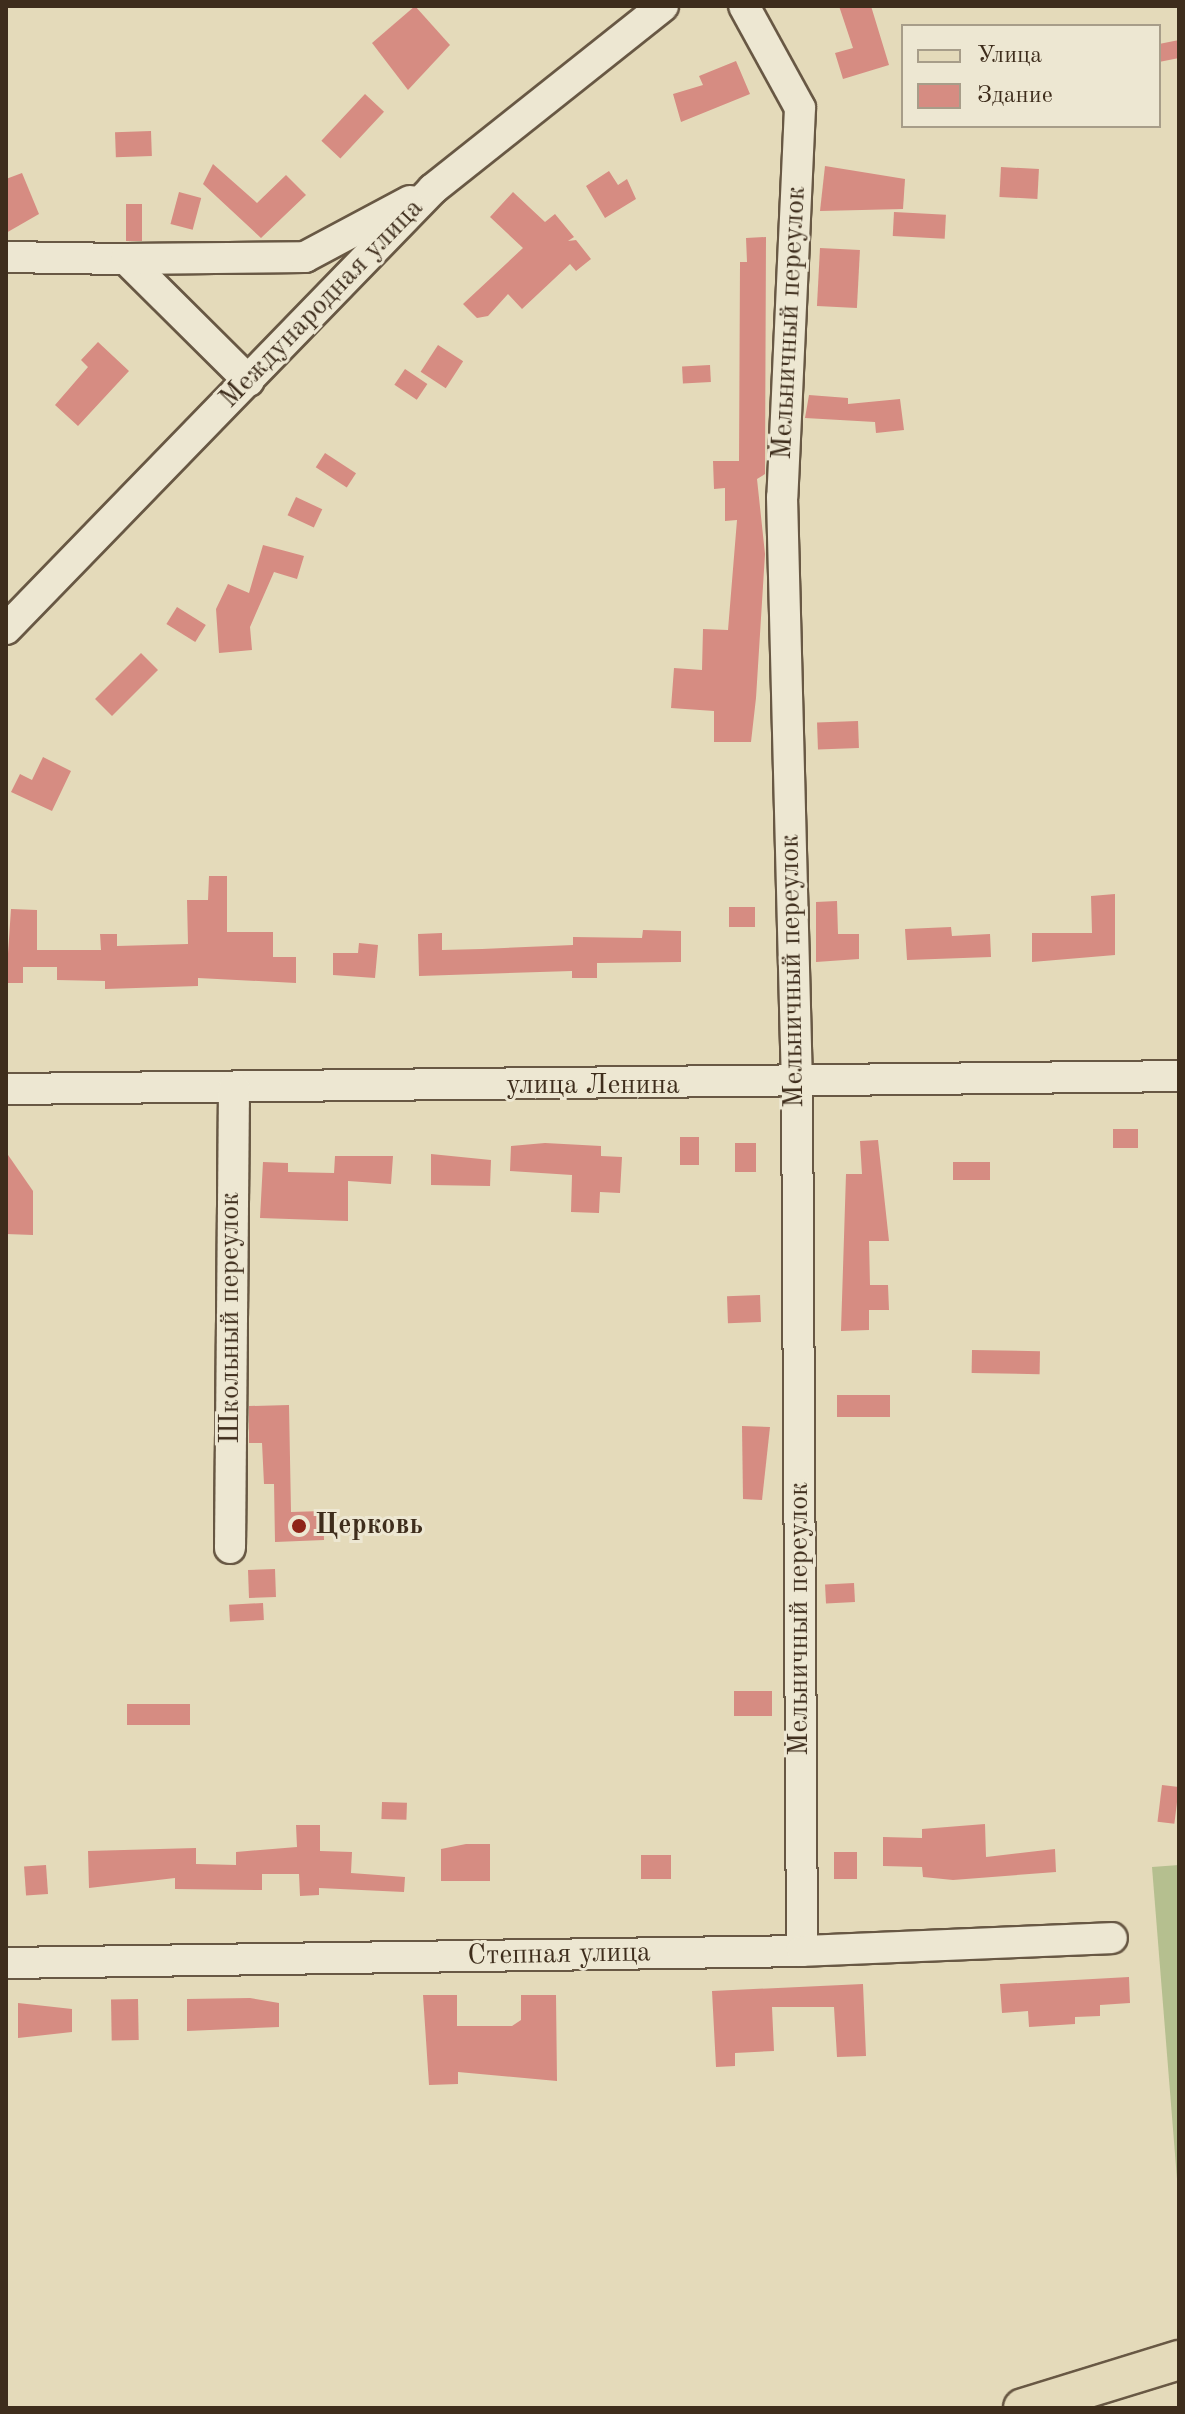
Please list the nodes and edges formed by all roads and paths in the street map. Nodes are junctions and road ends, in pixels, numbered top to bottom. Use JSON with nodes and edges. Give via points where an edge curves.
{"nodes":[{"id":1,"x":663,"y":6,"type":"edge"},
{"id":2,"x":744,"y":6,"type":"edge"},
{"id":3,"x":433,"y":189,"type":"junction"},
{"id":4,"x":6,"y":257,"type":"edge"},
{"id":5,"x":126,"y":259,"type":"junction"},
{"id":6,"x":249,"y":381,"type":"junction"},
{"id":7,"x":6,"y":629,"type":"edge"},
{"id":8,"x":1179,"y":1076,"type":"edge"},
{"id":9,"x":797,"y":1085,"type":"junction"},
{"id":10,"x":234,"y":1088,"type":"junction"},
{"id":11,"x":6,"y":1089,"type":"edge"},
{"id":12,"x":230,"y":1548,"type":"dead end"},
{"id":13,"x":1112,"y":1938,"type":"dead end"},
{"id":14,"x":802,"y":1951,"type":"junction"},
{"id":15,"x":6,"y":1963,"type":"edge"},
{"id":16,"x":1179,"y":2360,"type":"edge"},
{"id":17,"x":1023,"y":2408,"type":"edge"}],
"edges":[{"from":1,"to":3,"type":"street","name":"Международная улица"},
{"from":2,"to":9,"type":"street","name":"Мельничный переулок","via":[[800,108],[782,497]]},
{"from":3,"to":5,"type":"street","via":[[305,257]]},
{"from":3,"to":6,"type":"street","name":"Международная улица"},
{"from":4,"to":5,"type":"street"},
{"from":5,"to":6,"type":"street"},
{"from":6,"to":7,"type":"street","name":"Международная улица"},
{"from":8,"to":9,"type":"street","name":"улица Ленина"},
{"from":9,"to":10,"type":"street","name":"улица Ленина"},
{"from":9,"to":14,"type":"street","name":"Мельничный переулок"},
{"from":10,"to":11,"type":"street","name":"улица Ленина"},
{"from":10,"to":12,"type":"street","name":"Школьный переулок"},
{"from":13,"to":14,"type":"street","name":"Степная улица"},
{"from":14,"to":15,"type":"street","name":"Степная улица"},
{"from":16,"to":17,"type":"main road"}]}
